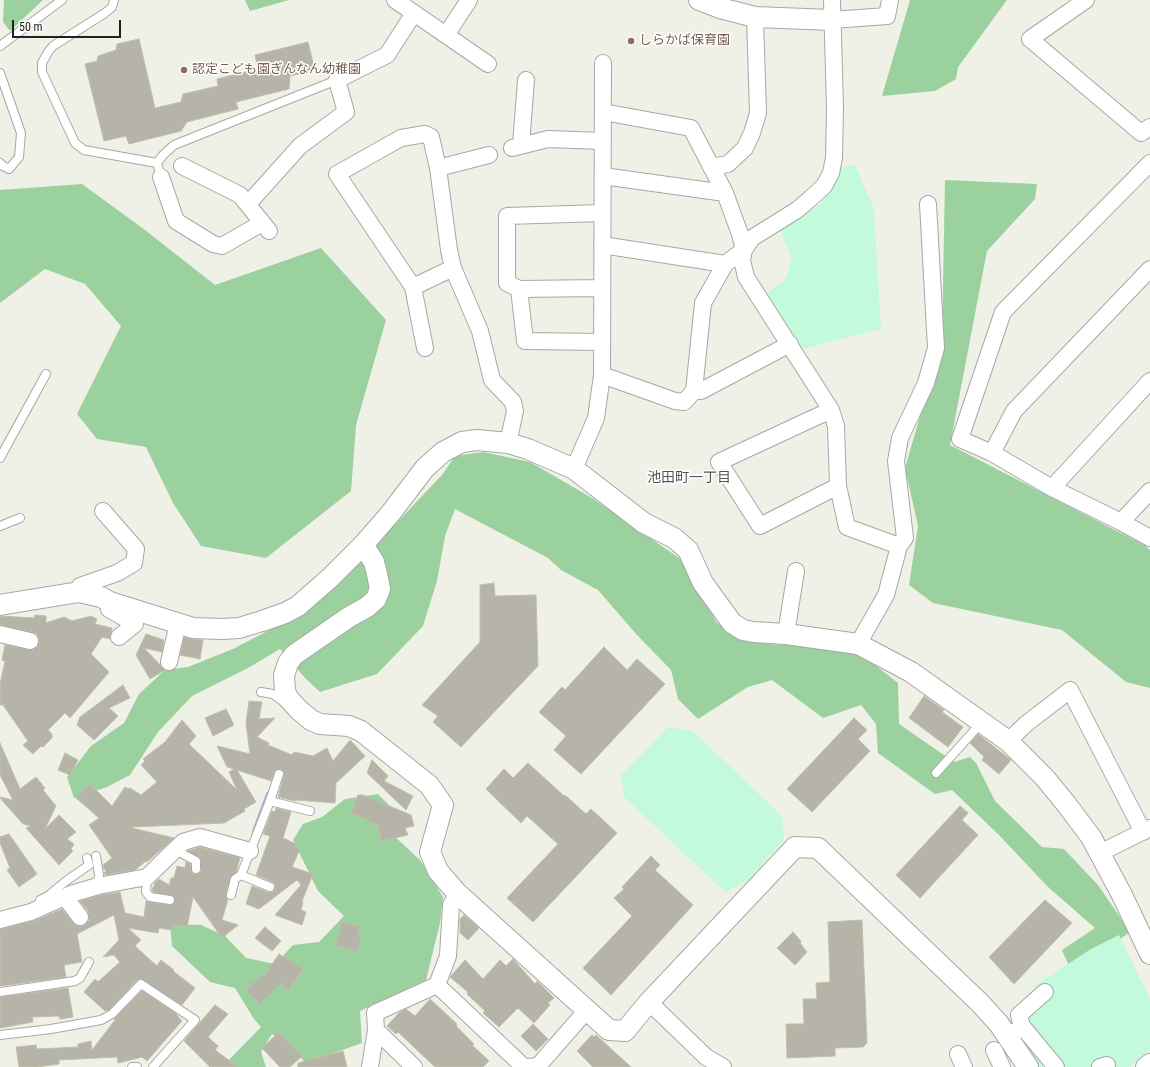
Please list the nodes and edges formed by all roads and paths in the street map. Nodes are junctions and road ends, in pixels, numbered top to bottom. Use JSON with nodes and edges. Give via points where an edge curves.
{"nodes":[{"id":1,"x":62,"y":0,"type":"edge"},
{"id":2,"x":114,"y":0,"type":"edge"},
{"id":3,"x":395,"y":0,"type":"edge"},
{"id":4,"x":469,"y":0,"type":"edge"},
{"id":5,"x":699,"y":0,"type":"edge"},
{"id":6,"x":832,"y":0,"type":"edge"},
{"id":7,"x":890,"y":0,"type":"edge"},
{"id":8,"x":1086,"y":0,"type":"edge"},
{"id":9,"x":414,"y":13,"type":"junction"},
{"id":10,"x":755,"y":17,"type":"junction"},
{"id":11,"x":832,"y":20,"type":"junction"},
{"id":12,"x":446,"y":35,"type":"junction"},
{"id":13,"x":0,"y":46,"type":"edge"},
{"id":14,"x":603,"y":63,"type":"dead end"},
{"id":15,"x":488,"y":64,"type":"dead end"},
{"id":16,"x":0,"y":73,"type":"edge"},
{"id":17,"x":337,"y":80,"type":"junction"},
{"id":18,"x":526,"y":80,"type":"dead end"},
{"id":19,"x":603,"y":112,"type":"junction"},
{"id":20,"x":1150,"y":127,"type":"edge"},
{"id":21,"x":603,"y":141,"type":"junction"},
{"id":22,"x":489,"y":155,"type":"dead end"},
{"id":23,"x":0,"y":163,"type":"edge"},
{"id":24,"x":1150,"y":163,"type":"edge"},
{"id":25,"x":182,"y":166,"type":"dead end"},
{"id":26,"x":712,"y":167,"type":"junction"},
{"id":27,"x":438,"y":168,"type":"junction"},
{"id":28,"x":159,"y":170,"type":"junction"},
{"id":29,"x":602,"y":176,"type":"junction"},
{"id":30,"x":725,"y":194,"type":"junction"},
{"id":31,"x":248,"y":204,"type":"junction"},
{"id":32,"x":928,"y":204,"type":"dead end"},
{"id":33,"x":602,"y":213,"type":"junction"},
{"id":34,"x":602,"y":245,"type":"junction"},
{"id":35,"x":744,"y":250,"type":"junction"},
{"id":36,"x":725,"y":264,"type":"junction"},
{"id":37,"x":453,"y":268,"type":"junction"},
{"id":38,"x":1150,"y":269,"type":"edge"},
{"id":39,"x":412,"y":287,"type":"junction"},
{"id":40,"x":602,"y":288,"type":"junction"},
{"id":41,"x":519,"y":289,"type":"junction"},
{"id":42,"x":602,"y":342,"type":"junction"},
{"id":43,"x":790,"y":344,"type":"junction"},
{"id":44,"x":425,"y":348,"type":"dead end"},
{"id":45,"x":46,"y":374,"type":"dead end"},
{"id":46,"x":602,"y":375,"type":"junction"},
{"id":47,"x":1150,"y":381,"type":"edge"},
{"id":48,"x":694,"y":391,"type":"junction"},
{"id":49,"x":831,"y":410,"type":"junction"},
{"id":50,"x":508,"y":444,"type":"junction"},
{"id":51,"x":992,"y":452,"type":"junction"},
{"id":52,"x":0,"y":458,"type":"edge"},
{"id":53,"x":574,"y":469,"type":"junction"},
{"id":54,"x":838,"y":486,"type":"junction"},
{"id":55,"x":1052,"y":488,"type":"junction"},
{"id":56,"x":1150,"y":491,"type":"edge"},
{"id":57,"x":103,"y":511,"type":"dead end"},
{"id":58,"x":20,"y":518,"type":"dead end"},
{"id":59,"x":1121,"y":522,"type":"junction"},
{"id":60,"x":0,"y":526,"type":"edge"},
{"id":61,"x":1150,"y":538,"type":"edge"},
{"id":62,"x":363,"y":545,"type":"junction"},
{"id":63,"x":899,"y":546,"type":"junction"},
{"id":64,"x":796,"y":571,"type":"dead end"},
{"id":65,"x":79,"y":592,"type":"junction"},
{"id":66,"x":110,"y":602,"type":"junction"},
{"id":67,"x":0,"y":605,"type":"edge"},
{"id":68,"x":178,"y":623,"type":"junction"},
{"id":69,"x":0,"y":634,"type":"edge"},
{"id":70,"x":786,"y":634,"type":"junction"},
{"id":71,"x":119,"y":637,"type":"dead end"},
{"id":72,"x":30,"y":641,"type":"dead end"},
{"id":73,"x":858,"y":644,"type":"junction"},
{"id":74,"x":169,"y":662,"type":"dead end"},
{"id":75,"x":261,"y":692,"type":"dead end"},
{"id":76,"x":288,"y":698,"type":"junction"},
{"id":77,"x":982,"y":722,"type":"junction"},
{"id":78,"x":1008,"y":741,"type":"junction"},
{"id":79,"x":936,"y":773,"type":"dead end"},
{"id":80,"x":278,"y":774,"type":"dead end"},
{"id":81,"x":270,"y":801,"type":"junction"},
{"id":82,"x":310,"y":811,"type":"dead end"},
{"id":83,"x":1146,"y":830,"type":"edge"},
{"id":84,"x":175,"y":850,"type":"junction"},
{"id":85,"x":250,"y":851,"type":"junction"},
{"id":86,"x":1100,"y":853,"type":"junction"},
{"id":87,"x":96,"y":856,"type":"dead end"},
{"id":88,"x":87,"y":858,"type":"dead end"},
{"id":89,"x":196,"y":869,"type":"dead end"},
{"id":90,"x":241,"y":875,"type":"junction"},
{"id":91,"x":147,"y":877,"type":"junction"},
{"id":92,"x":98,"y":886,"type":"junction"},
{"id":93,"x":270,"y":887,"type":"dead end"},
{"id":94,"x":457,"y":893,"type":"junction"},
{"id":95,"x":231,"y":895,"type":"dead end"},
{"id":96,"x":65,"y":897,"type":"junction"},
{"id":97,"x":170,"y":900,"type":"dead end"},
{"id":98,"x":31,"y":912,"type":"junction"},
{"id":99,"x":80,"y":916,"type":"dead end"},
{"id":100,"x":0,"y":920,"type":"edge"},
{"id":101,"x":1150,"y":954,"type":"edge"},
{"id":102,"x":89,"y":962,"type":"dead end"},
{"id":103,"x":438,"y":985,"type":"junction"},
{"id":104,"x":0,"y":992,"type":"edge"},
{"id":105,"x":1045,"y":992,"type":"dead end"},
{"id":106,"x":649,"y":1002,"type":"junction"},
{"id":107,"x":588,"y":1010,"type":"junction"},
{"id":108,"x":376,"y":1030,"type":"junction"},
{"id":109,"x":0,"y":1035,"type":"edge"},
{"id":110,"x":1008,"y":1038,"type":"junction"},
{"id":111,"x":1150,"y":1064,"type":"edge"},
{"id":112,"x":132,"y":1067,"type":"edge"},
{"id":113,"x":138,"y":1067,"type":"edge"},
{"id":114,"x":153,"y":1067,"type":"edge"},
{"id":115,"x":370,"y":1067,"type":"edge"},
{"id":116,"x":414,"y":1067,"type":"edge"},
{"id":117,"x":532,"y":1067,"type":"edge"},
{"id":118,"x":723,"y":1067,"type":"edge"},
{"id":119,"x":1002,"y":1067,"type":"edge"},
{"id":120,"x":1028,"y":1067,"type":"edge"},
{"id":121,"x":1056,"y":1067,"type":"edge"},
{"id":122,"x":1146,"y":1067,"type":"edge"}],
"edges":[{"from":1,"to":13,"type":"lane"},
{"from":2,"to":28,"type":"lane","via":[[112,7],[105,13],[54,46],[42,63],[42,72],[75,143],[84,150]]},
{"from":3,"to":9,"type":"street"},
{"from":4,"to":12,"type":"street"},
{"from":5,"to":10,"type":"street"},
{"from":6,"to":11,"type":"street"},
{"from":7,"to":11,"type":"street","via":[[887,16]]},
{"from":8,"to":20,"type":"street","via":[[1030,39],[1141,133]]},
{"from":9,"to":12,"type":"street"},
{"from":9,"to":17,"type":"street","via":[[387,55]]},
{"from":10,"to":11,"type":"street"},
{"from":10,"to":26,"type":"street","via":[[758,113],[745,148],[728,164]]},
{"from":11,"to":35,"type":"street","via":[[835,108],[834,158],[831,173],[824,186],[811,198],[797,210],[752,238]]},
{"from":12,"to":15,"type":"street"},
{"from":14,"to":19,"type":"street"},
{"from":16,"to":23,"type":"lane","via":[[21,133],[19,157],[9,169]]},
{"from":17,"to":28,"type":"lane","via":[[174,145],[163,155]]},
{"from":17,"to":31,"type":"street","via":[[346,112],[300,146]]},
{"from":18,"to":21,"type":"street","via":[[517,147],[548,140]]},
{"from":19,"to":21,"type":"street"},
{"from":19,"to":26,"type":"street","via":[[691,128]]},
{"from":21,"to":29,"type":"street"},
{"from":22,"to":27,"type":"street"},
{"from":24,"to":51,"type":"street","via":[[1003,312],[960,439]]},
{"from":25,"to":31,"type":"street","via":[[240,195]]},
{"from":26,"to":30,"type":"street"},
{"from":27,"to":37,"type":"street","via":[[448,250]]},
{"from":27,"to":39,"type":"street","via":[[431,137],[426,134],[401,138],[337,174]]},
{"from":28,"to":31,"type":"street","via":[[176,221],[213,244],[222,246],[266,227]]},
{"from":29,"to":30,"type":"street"},
{"from":29,"to":33,"type":"street"},
{"from":30,"to":35,"type":"street"},
{"from":32,"to":63,"type":"street","via":[[936,348],[926,383],[900,438],[896,461],[905,538]]},
{"from":33,"to":34,"type":"street"},
{"from":33,"to":41,"type":"street","via":[[507,216],[507,283]]},
{"from":34,"to":36,"type":"street"},
{"from":34,"to":40,"type":"street"},
{"from":35,"to":36,"type":"street"},
{"from":35,"to":43,"type":"street","via":[[742,260],[746,277]]},
{"from":36,"to":48,"type":"street","via":[[703,303]]},
{"from":37,"to":39,"type":"street"},
{"from":37,"to":50,"type":"street","via":[[480,331],[492,380],[512,402],[515,412]]},
{"from":38,"to":51,"type":"street","via":[[1014,412]]},
{"from":39,"to":44,"type":"street"},
{"from":40,"to":41,"type":"street"},
{"from":40,"to":42,"type":"street"},
{"from":41,"to":42,"type":"street","via":[[525,340]]},
{"from":42,"to":46,"type":"street"},
{"from":43,"to":48,"type":"street","via":[[701,391]]},
{"from":43,"to":49,"type":"street"},
{"from":45,"to":52,"type":"lane"},
{"from":46,"to":48,"type":"street","via":[[675,401],[684,402]]},
{"from":46,"to":53,"type":"street","via":[[596,418]]},
{"from":47,"to":55,"type":"street"},
{"from":49,"to":54,"type":"street","via":[[836,426]]},
{"from":49,"to":54,"type":"street","via":[[719,462],[760,526]]},
{"from":50,"to":53,"type":"street","via":[[528,449]]},
{"from":50,"to":62,"type":"street","via":[[477,440],[462,442],[443,452],[425,468]]},
{"from":51,"to":55,"type":"street"},
{"from":53,"to":70,"type":"street","via":[[644,523],[674,538],[688,550],[704,583],[732,624],[753,632]]},
{"from":54,"to":63,"type":"street","via":[[847,526]]},
{"from":55,"to":59,"type":"street"},
{"from":56,"to":59,"type":"street"},
{"from":57,"to":65,"type":"street","via":[[136,549],[134,563],[117,573],[80,586]]},
{"from":58,"to":60,"type":"lane"},
{"from":59,"to":61,"type":"street"},
{"from":62,"to":68,"type":"street","via":[[309,597],[285,613],[239,628],[193,628]]},
{"from":62,"to":76,"type":"street","via":[[374,562],[377,574],[380,588],[376,598],[367,607],[294,655],[284,675]]},
{"from":63,"to":73,"type":"street","via":[[886,594]]},
{"from":64,"to":70,"type":"street"},
{"from":65,"to":66,"type":"street"},
{"from":65,"to":67,"type":"street"},
{"from":66,"to":68,"type":"street"},
{"from":66,"to":71,"type":"street","via":[[109,609],[135,624]]},
{"from":68,"to":74,"type":"street"},
{"from":69,"to":72,"type":"street"},
{"from":70,"to":73,"type":"street"},
{"from":73,"to":77,"type":"street","via":[[911,672]]},
{"from":75,"to":76,"type":"lane","via":[[273,694],[281,700]]},
{"from":76,"to":94,"type":"street","via":[[311,720],[320,724],[349,726],[361,731],[429,785],[443,805],[430,852],[438,871]]},
{"from":77,"to":78,"type":"street"},
{"from":77,"to":79,"type":"lane"},
{"from":78,"to":83,"type":"street","via":[[1070,690]]},
{"from":78,"to":86,"type":"street","via":[[1045,778],[1091,837]]},
{"from":80,"to":81,"type":"lane"},
{"from":81,"to":82,"type":"lane"},
{"from":81,"to":85,"type":"lane"},
{"from":83,"to":86,"type":"street"},
{"from":84,"to":85,"type":"street","via":[[183,842],[200,837]]},
{"from":84,"to":89,"type":"lane","via":[[196,861]]},
{"from":84,"to":91,"type":"street"},
{"from":85,"to":90,"type":"lane"},
{"from":86,"to":101,"type":"street"},
{"from":87,"to":92,"type":"lane"},
{"from":88,"to":98,"type":"lane","via":[[89,865],[48,896],[29,906]]},
{"from":90,"to":93,"type":"lane"},
{"from":90,"to":95,"type":"lane","via":[[235,879]]},
{"from":91,"to":92,"type":"street"},
{"from":91,"to":97,"type":"lane","via":[[146,892],[150,897]]},
{"from":92,"to":96,"type":"street"},
{"from":94,"to":103,"type":"street","via":[[451,905],[448,956]]},
{"from":94,"to":107,"type":"street"},
{"from":96,"to":98,"type":"street"},
{"from":96,"to":99,"type":"street"},
{"from":98,"to":100,"type":"street"},
{"from":102,"to":104,"type":"lane","via":[[80,978],[75,981]]},
{"from":103,"to":108,"type":"street","via":[[374,1013]]},
{"from":103,"to":117,"type":"street"},
{"from":105,"to":110,"type":"street","via":[[1019,1015]]},
{"from":106,"to":107,"type":"street","via":[[625,1031],[609,1030]]},
{"from":106,"to":110,"type":"street","via":[[795,847],[818,848],[980,1003]]},
{"from":106,"to":118,"type":"street","via":[[706,1057]]},
{"from":107,"to":117,"type":"street"},
{"from":108,"to":115,"type":"street"},
{"from":108,"to":116,"type":"street"},
{"from":109,"to":114,"type":"lane","via":[[101,1020],[112,1014],[141,984],[195,1020]]},
{"from":110,"to":119,"type":"street"},
{"from":110,"to":120,"type":"street"},
{"from":110,"to":121,"type":"street"},
{"from":111,"to":122,"type":"street"},
{"from":112,"to":113,"type":"lane"}]}
